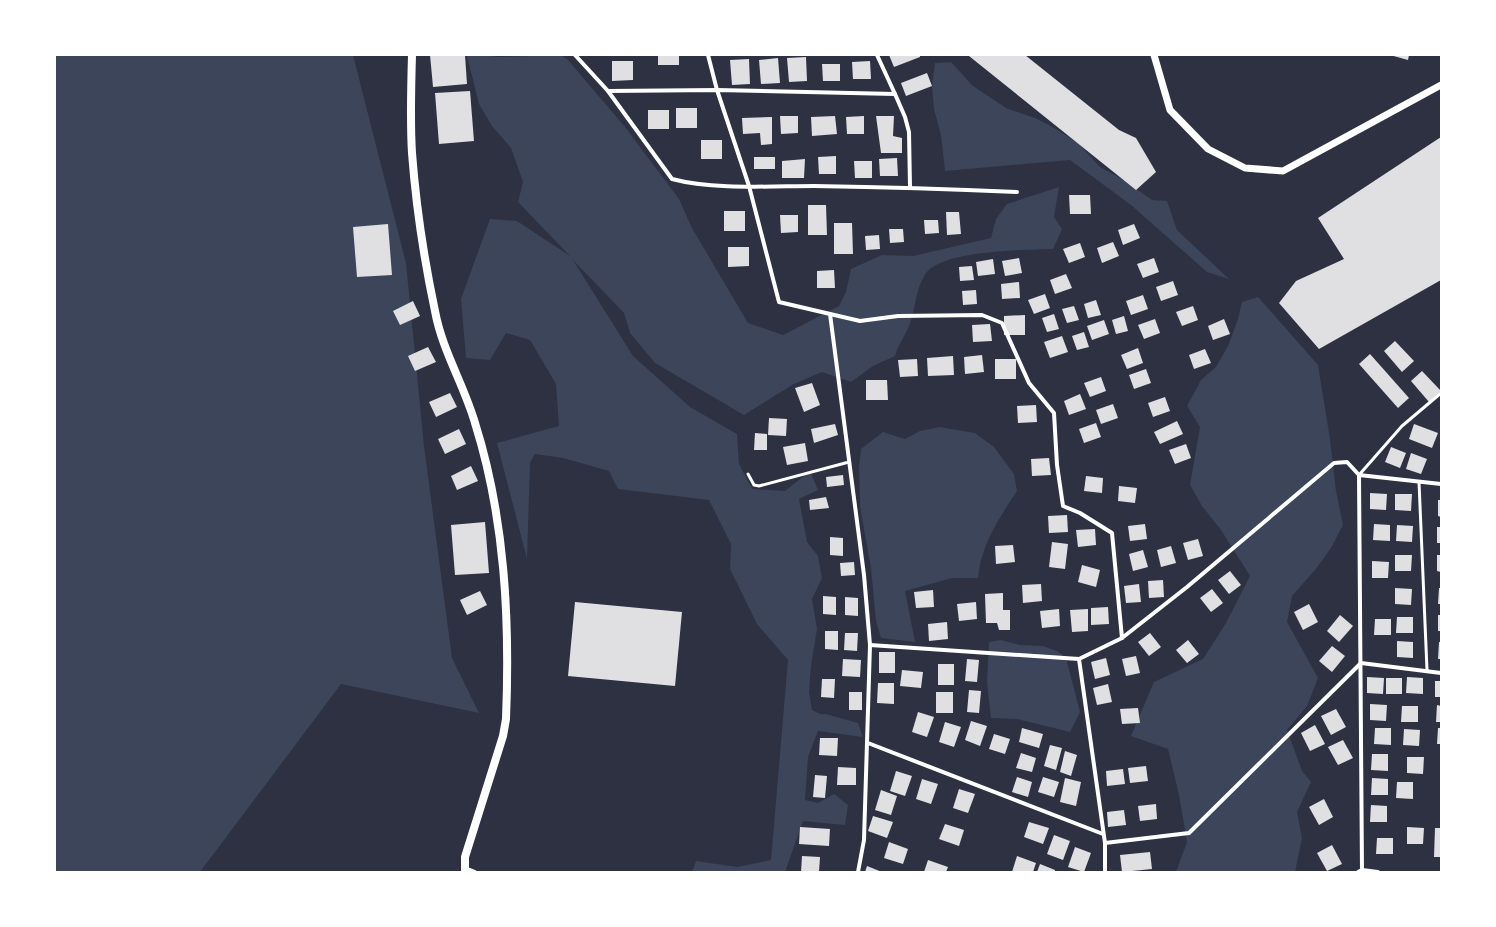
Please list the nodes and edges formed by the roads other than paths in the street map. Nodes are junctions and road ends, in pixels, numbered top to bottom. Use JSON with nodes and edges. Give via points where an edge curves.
{"nodes":[{"id":1,"x":412,"y":55,"type":"edge"},
{"id":2,"x":576,"y":55,"type":"edge"},
{"id":3,"x":708,"y":55,"type":"edge"},
{"id":4,"x":877,"y":55,"type":"edge"},
{"id":5,"x":1154,"y":55,"type":"edge"},
{"id":6,"x":1441,"y":85,"type":"edge"},
{"id":7,"x":717,"y":90,"type":"junction"},
{"id":8,"x":608,"y":91,"type":"junction"},
{"id":9,"x":895,"y":94,"type":"junction"},
{"id":10,"x":749,"y":186,"type":"junction"},
{"id":11,"x":910,"y":187,"type":"junction"},
{"id":12,"x":1017,"y":192,"type":"dead end"},
{"id":13,"x":830,"y":314,"type":"junction"},
{"id":14,"x":1441,"y":393,"type":"edge"},
{"id":15,"x":849,"y":462,"type":"junction"},
{"id":16,"x":748,"y":474,"type":"dead end"},
{"id":17,"x":1359,"y":476,"type":"junction"},
{"id":18,"x":1418,"y":482,"type":"junction"},
{"id":19,"x":1441,"y":484,"type":"edge"},
{"id":20,"x":1122,"y":638,"type":"junction"},
{"id":21,"x":870,"y":645,"type":"junction"},
{"id":22,"x":1078,"y":659,"type":"junction"},
{"id":23,"x":1360,"y":664,"type":"junction"},
{"id":24,"x":1427,"y":670,"type":"junction"},
{"id":25,"x":1441,"y":673,"type":"edge"},
{"id":26,"x":868,"y":743,"type":"junction"},
{"id":27,"x":1103,"y":834,"type":"junction"},
{"id":28,"x":1105,"y":843,"type":"junction"},
{"id":29,"x":465,"y":870,"type":"edge"},
{"id":30,"x":1360,"y":871,"type":"edge"},
{"id":31,"x":475,"y":872,"type":"edge"},
{"id":32,"x":858,"y":872,"type":"edge"},
{"id":33,"x":1105,"y":872,"type":"edge"},
{"id":34,"x":1378,"y":872,"type":"edge"}],
"edges":[{"from":1,"to":29,"type":"main road","via":[[412,151],[416,206],[435,313],[475,422],[488,470],[506,592],[506,719],[503,736],[464,857]]},
{"from":2,"to":8,"type":"street"},
{"from":3,"to":7,"type":"street"},
{"from":4,"to":9,"type":"street"},
{"from":5,"to":6,"type":"street","via":[[1170,110],[1208,149],[1245,168],[1283,170]]},
{"from":7,"to":8,"type":"street"},
{"from":7,"to":9,"type":"street"},
{"from":7,"to":10,"type":"street"},
{"from":8,"to":10,"type":"street","via":[[672,179],[686,183]]},
{"from":9,"to":11,"type":"street","via":[[909,132]]},
{"from":10,"to":11,"type":"street"},
{"from":10,"to":13,"type":"street","via":[[780,302]]},
{"from":11,"to":12,"type":"street"},
{"from":13,"to":15,"type":"street"},
{"from":13,"to":20,"type":"street","via":[[860,321],[898,316],[982,315],[1002,323],[1029,383],[1054,413],[1057,465],[1063,506],[1080,513],[1112,533]]},
{"from":14,"to":17,"type":"lane","via":[[1402,426]]},
{"from":15,"to":16,"type":"lane","via":[[759,486],[754,485]]},
{"from":15,"to":21,"type":"street"},
{"from":17,"to":18,"type":"street"},
{"from":17,"to":20,"type":"street","via":[[1347,462],[1334,463],[1187,587]]},
{"from":17,"to":23,"type":"street"},
{"from":18,"to":19,"type":"street"},
{"from":18,"to":24,"type":"lane"},
{"from":20,"to":22,"type":"street"},
{"from":21,"to":22,"type":"street"},
{"from":21,"to":26,"type":"street"},
{"from":22,"to":27,"type":"street"},
{"from":23,"to":24,"type":"street"},
{"from":23,"to":28,"type":"street","via":[[1190,833]]},
{"from":23,"to":30,"type":"street"},
{"from":24,"to":25,"type":"street"},
{"from":26,"to":27,"type":"street"},
{"from":26,"to":32,"type":"street","via":[[864,840]]},
{"from":27,"to":28,"type":"street"},
{"from":28,"to":33,"type":"street"},
{"from":29,"to":31,"type":"street"},
{"from":30,"to":34,"type":"street"}]}
